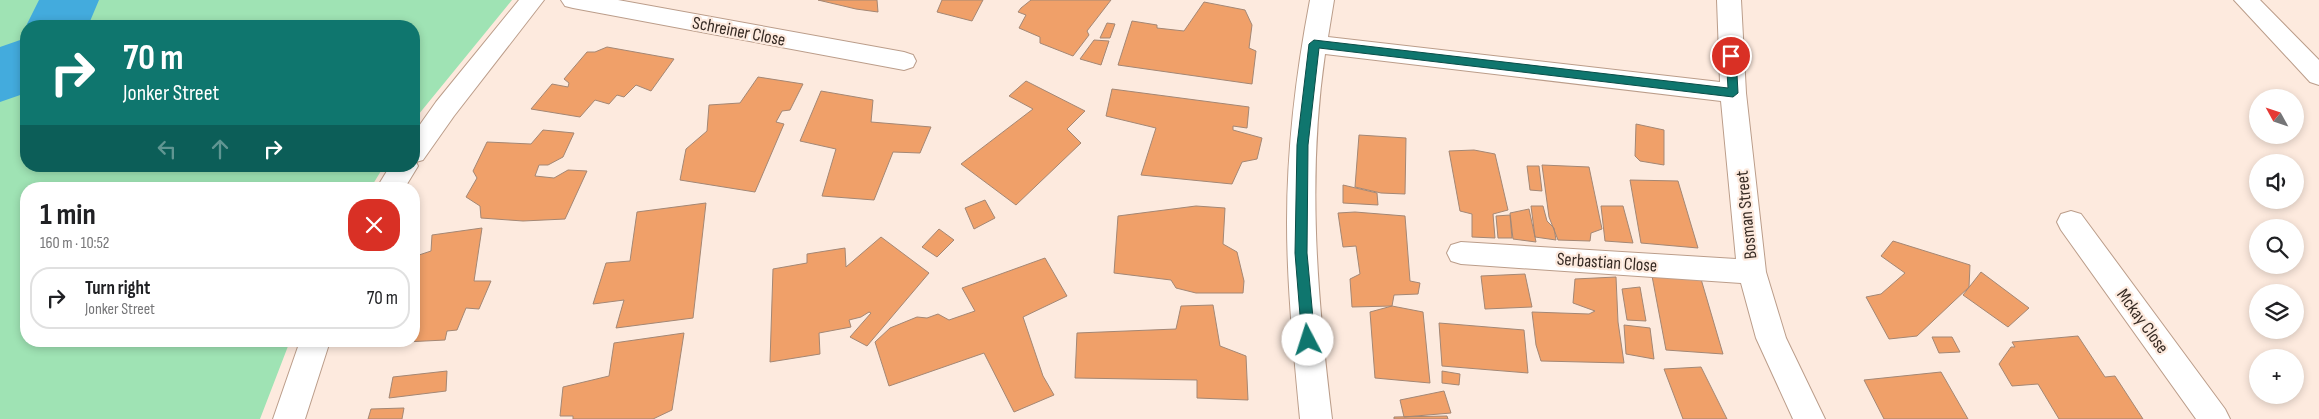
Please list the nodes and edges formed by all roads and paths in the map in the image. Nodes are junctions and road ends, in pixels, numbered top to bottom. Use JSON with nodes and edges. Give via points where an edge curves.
{"nodes":[{"id":1,"x":532,"y":0,"type":"edge"},
{"id":2,"x":573,"y":0,"type":"edge"},
{"id":3,"x":1322,"y":0,"type":"edge"},
{"id":4,"x":1728,"y":0,"type":"edge"},
{"id":5,"x":2246,"y":0,"type":"edge"},
{"id":6,"x":1314,"y":44,"type":"junction"},
{"id":7,"x":904,"y":61,"type":"dead end"},
{"id":8,"x":2319,"y":76,"type":"edge"},
{"id":9,"x":1733,"y":93,"type":"junction"},
{"id":10,"x":420,"y":144,"type":"edge"},
{"id":11,"x":2071,"y":222,"type":"dead end"},
{"id":12,"x":1461,"y":253,"type":"dead end"},
{"id":13,"x":1752,"y":272,"type":"junction"},
{"id":14,"x":312,"y":347,"type":"edge"},
{"id":15,"x":288,"y":419,"type":"edge"},
{"id":16,"x":1316,"y":419,"type":"edge"},
{"id":17,"x":1809,"y":419,"type":"edge"},
{"id":18,"x":2214,"y":419,"type":"edge"}],
"edges":[{"from":1,"to":10,"type":"street"},
{"from":2,"to":7,"type":"street","name":"Schreiner Close"},
{"from":3,"to":6,"type":"street"},
{"from":4,"to":9,"type":"street","name":"Bosman Street"},
{"from":5,"to":8,"type":"street"},
{"from":6,"to":9,"type":"street"},
{"from":6,"to":16,"type":"street","via":[[1302,145],[1301,253]]},
{"from":9,"to":13,"type":"street","name":"Bosman Street"},
{"from":11,"to":18,"type":"street","name":"Mckay Close"},
{"from":12,"to":13,"type":"street","name":"Serbastian Close"},
{"from":13,"to":17,"type":"street","name":"Bosman Street","via":[[1771,338]]},
{"from":14,"to":15,"type":"street"}]}
